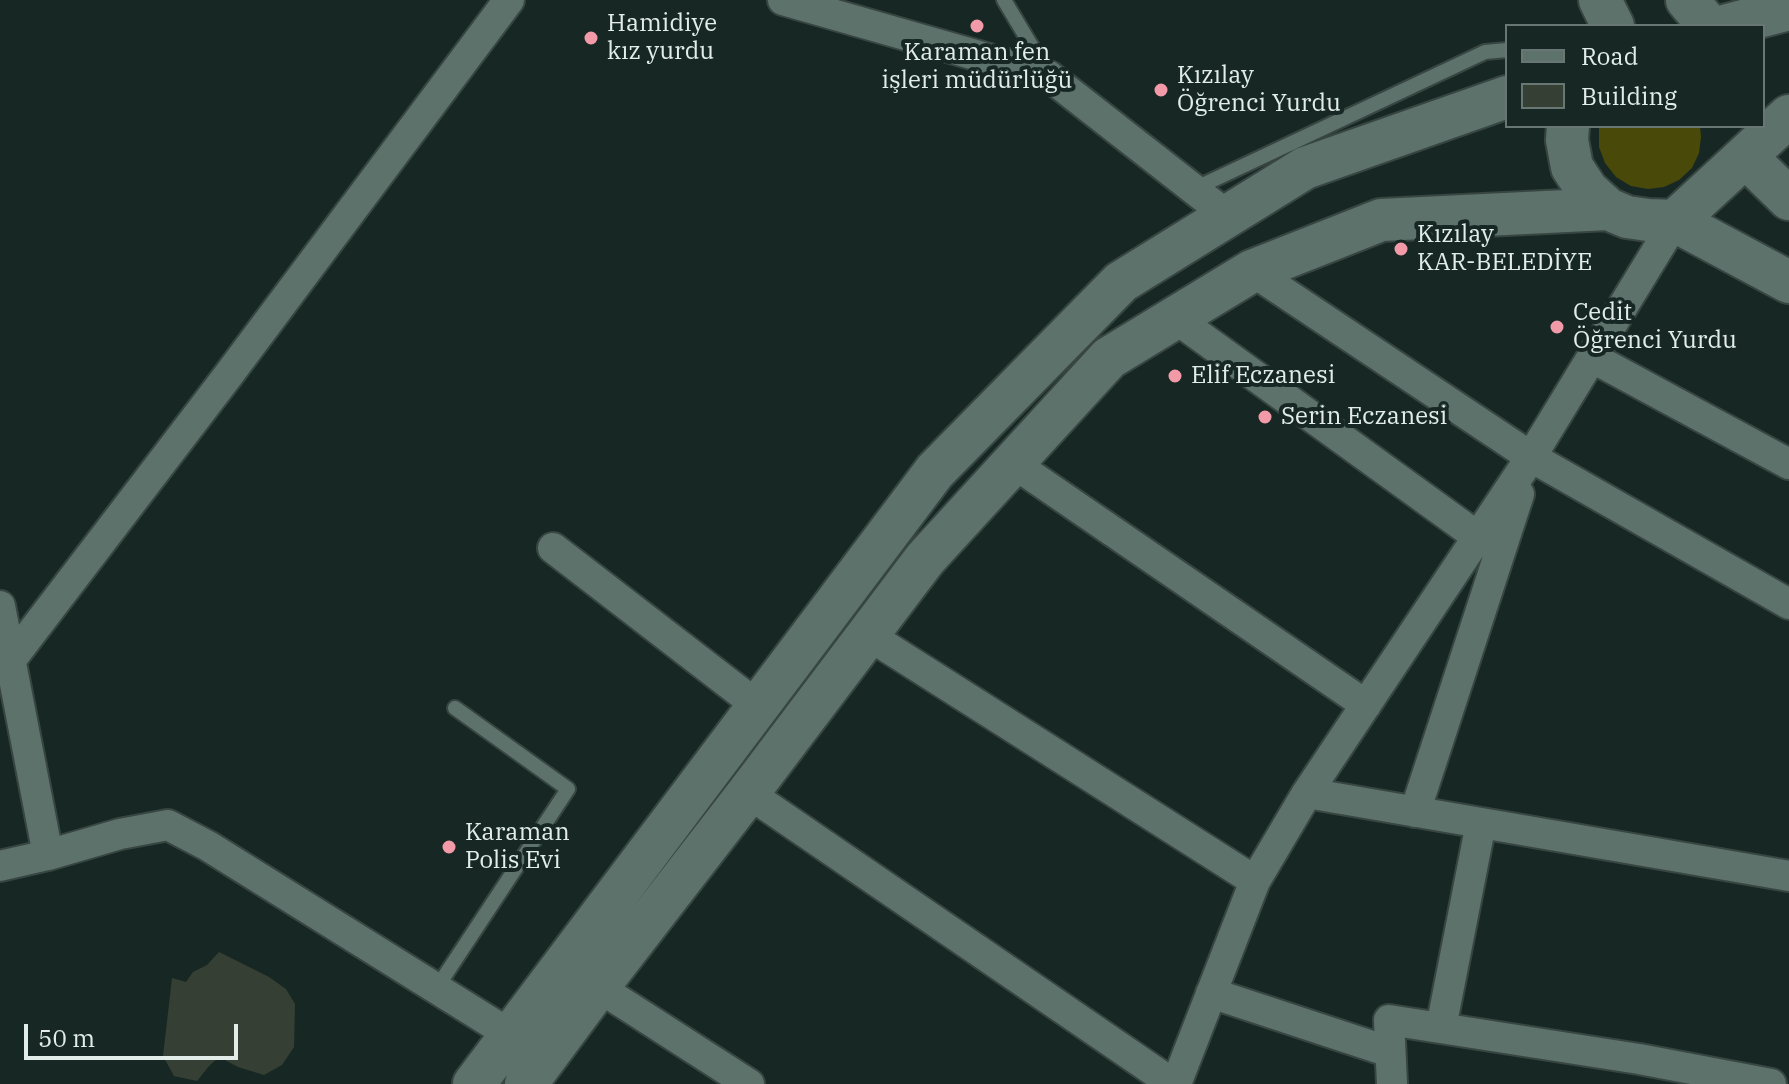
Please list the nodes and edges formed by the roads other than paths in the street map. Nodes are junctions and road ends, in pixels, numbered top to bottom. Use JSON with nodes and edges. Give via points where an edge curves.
{"nodes":[{"id":1,"x":509,"y":0,"type":"edge"},
{"id":2,"x":783,"y":0,"type":"edge"},
{"id":3,"x":1004,"y":0,"type":"edge"},
{"id":4,"x":1600,"y":0,"type":"edge"},
{"id":5,"x":1687,"y":0,"type":"edge"},
{"id":6,"x":1789,"y":9,"type":"edge"},
{"id":7,"x":1612,"y":24,"type":"edge"},
{"id":8,"x":1707,"y":24,"type":"edge"},
{"id":9,"x":1732,"y":24,"type":"edge"},
{"id":10,"x":1505,"y":50,"type":"edge"},
{"id":11,"x":1049,"y":76,"type":"junction"},
{"id":12,"x":1505,"y":98,"type":"edge"},
{"id":13,"x":1789,"y":116,"type":"edge"},
{"id":14,"x":1568,"y":128,"type":"edge"},
{"id":15,"x":1736,"y":152,"type":"edge"},
{"id":16,"x":1194,"y":189,"type":"junction"},
{"id":17,"x":1789,"y":199,"type":"edge"},
{"id":18,"x":1608,"y":209,"type":"junction"},
{"id":19,"x":1228,"y":216,"type":"junction"},
{"id":20,"x":1675,"y":221,"type":"junction"},
{"id":21,"x":1252,"y":271,"type":"junction"},
{"id":22,"x":1789,"y":282,"type":"edge"},
{"id":23,"x":1175,"y":318,"type":"junction"},
{"id":24,"x":1593,"y":358,"type":"junction"},
{"id":25,"x":1531,"y":457,"type":"junction"},
{"id":26,"x":1013,"y":463,"type":"junction"},
{"id":27,"x":1789,"y":464,"type":"edge"},
{"id":28,"x":1478,"y":537,"type":"junction"},
{"id":29,"x":553,"y":548,"type":"dead end"},
{"id":30,"x":1789,"y":604,"type":"edge"},
{"id":31,"x":0,"y":606,"type":"edge"},
{"id":32,"x":868,"y":635,"type":"junction"},
{"id":33,"x":10,"y":661,"type":"junction"},
{"id":34,"x":1366,"y":705,"type":"junction"},
{"id":35,"x":758,"y":706,"type":"junction"},
{"id":36,"x":455,"y":708,"type":"dead end"},
{"id":37,"x":748,"y":793,"type":"junction"},
{"id":38,"x":1307,"y":793,"type":"junction"},
{"id":39,"x":1415,"y":812,"type":"junction"},
{"id":40,"x":1481,"y":823,"type":"junction"},
{"id":41,"x":48,"y":855,"type":"junction"},
{"id":42,"x":0,"y":866,"type":"edge"},
{"id":43,"x":1789,"y":876,"type":"edge"},
{"id":44,"x":1255,"y":881,"type":"junction"},
{"id":45,"x":598,"y":987,"type":"junction"},
{"id":46,"x":436,"y":989,"type":"junction"},
{"id":47,"x":1211,"y":993,"type":"junction"},
{"id":48,"x":1441,"y":1028,"type":"junction"},
{"id":49,"x":511,"y":1035,"type":"junction"},
{"id":50,"x":1390,"y":1052,"type":"junction"},
{"id":51,"x":474,"y":1084,"type":"edge"},
{"id":52,"x":526,"y":1084,"type":"edge"},
{"id":53,"x":749,"y":1084,"type":"edge"},
{"id":54,"x":1175,"y":1084,"type":"edge"},
{"id":55,"x":1392,"y":1084,"type":"edge"},
{"id":56,"x":1771,"y":1084,"type":"edge"}],
"edges":[{"from":1,"to":33,"type":"street"},
{"from":2,"to":11,"type":"street"},
{"from":3,"to":11,"type":"lane"},
{"from":4,"to":7,"type":"main road"},
{"from":5,"to":8,"type":"main road"},
{"from":6,"to":9,"type":"main road"},
{"from":10,"to":16,"type":"lane","via":[[1485,52]]},
{"from":11,"to":16,"type":"street"},
{"from":12,"to":19,"type":"main road","via":[[1305,168]]},
{"from":13,"to":15,"type":"main road"},
{"from":14,"to":18,"type":"main road","via":[[1572,167]]},
{"from":15,"to":17,"type":"main road"},
{"from":15,"to":20,"type":"main road"},
{"from":16,"to":19,"type":"street"},
{"from":18,"to":20,"type":"main road","via":[[1627,217]]},
{"from":18,"to":21,"type":"main road","via":[[1381,220]]},
{"from":19,"to":35,"type":"main road","via":[[1121,282],[935,471]]},
{"from":20,"to":22,"type":"main road"},
{"from":20,"to":24,"type":"street"},
{"from":21,"to":23,"type":"main road"},
{"from":21,"to":25,"type":"street"},
{"from":23,"to":26,"type":"main road","via":[[1109,358]]},
{"from":23,"to":28,"type":"street"},
{"from":24,"to":25,"type":"street"},
{"from":24,"to":27,"type":"street"},
{"from":25,"to":28,"type":"street"},
{"from":25,"to":30,"type":"street"},
{"from":25,"to":39,"type":"street"},
{"from":26,"to":32,"type":"main road","via":[[925,559]]},
{"from":26,"to":34,"type":"street"},
{"from":28,"to":34,"type":"street"},
{"from":29,"to":35,"type":"street"},
{"from":31,"to":33,"type":"street"},
{"from":32,"to":37,"type":"main road"},
{"from":32,"to":44,"type":"street"},
{"from":33,"to":41,"type":"street"},
{"from":34,"to":38,"type":"street"},
{"from":35,"to":49,"type":"main road"},
{"from":36,"to":46,"type":"lane","via":[[568,789]]},
{"from":37,"to":45,"type":"main road"},
{"from":37,"to":54,"type":"street"},
{"from":38,"to":39,"type":"street"},
{"from":38,"to":44,"type":"street"},
{"from":39,"to":40,"type":"street"},
{"from":40,"to":43,"type":"street"},
{"from":40,"to":48,"type":"street"},
{"from":41,"to":42,"type":"street"},
{"from":41,"to":46,"type":"street","via":[[168,825]]},
{"from":44,"to":47,"type":"street"},
{"from":45,"to":52,"type":"main road"},
{"from":45,"to":53,"type":"street"},
{"from":46,"to":49,"type":"street"},
{"from":47,"to":50,"type":"street"},
{"from":47,"to":54,"type":"street"},
{"from":48,"to":50,"type":"street","via":[[1389,1020]]},
{"from":48,"to":56,"type":"street"},
{"from":49,"to":51,"type":"main road"},
{"from":50,"to":55,"type":"street"}]}
